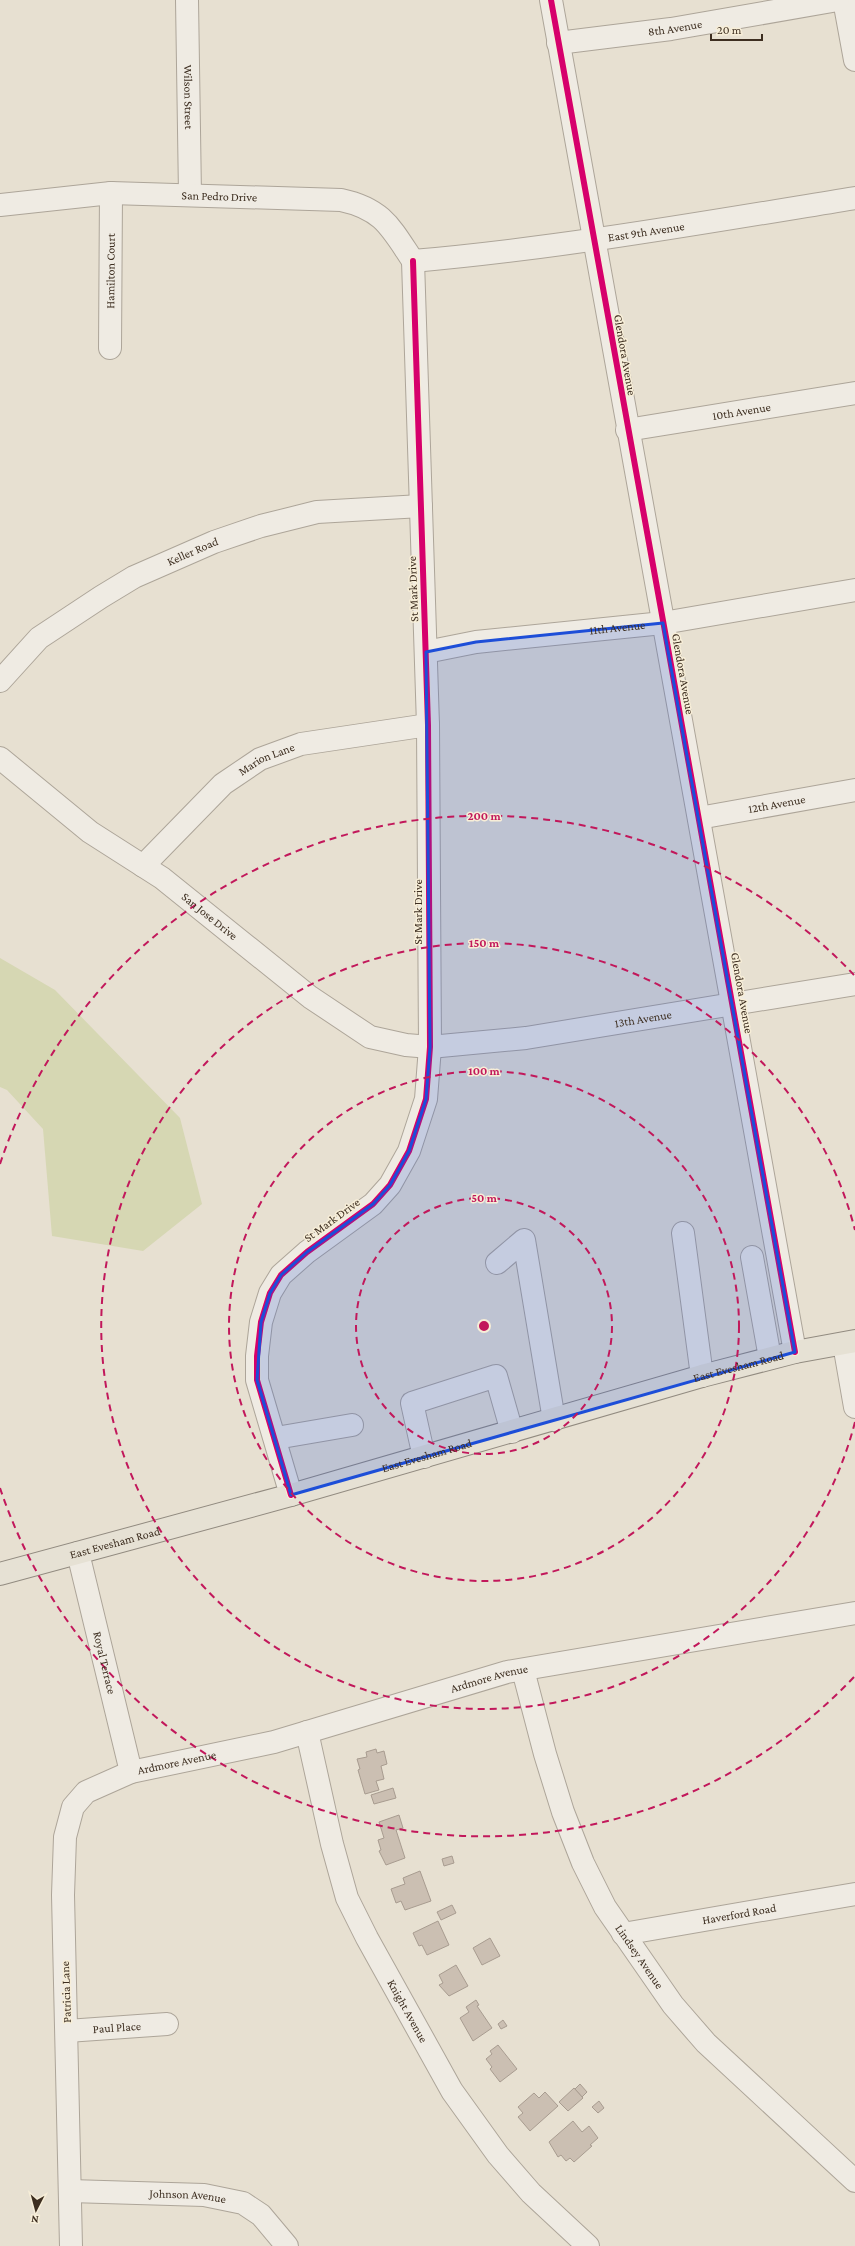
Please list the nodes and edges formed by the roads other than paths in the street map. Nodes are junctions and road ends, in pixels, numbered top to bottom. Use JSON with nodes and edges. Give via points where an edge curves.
{"nodes":[{"id":1,"x":187,"y":0,"type":"edge"},
{"id":2,"x":551,"y":0,"type":"edge"},
{"id":3,"x":838,"y":0,"type":"edge"},
{"id":4,"x":844,"y":0,"type":"edge"},
{"id":5,"x":558,"y":43,"type":"junction"},
{"id":6,"x":855,"y":60,"type":"edge"},
{"id":7,"x":111,"y":193,"type":"junction"},
{"id":8,"x":190,"y":194,"type":"junction"},
{"id":9,"x":855,"y":198,"type":"edge"},
{"id":10,"x":0,"y":205,"type":"edge"},
{"id":11,"x":594,"y":241,"type":"junction"},
{"id":12,"x":413,"y":261,"type":"junction"},
{"id":13,"x":110,"y":348,"type":"dead end"},
{"id":14,"x":855,"y":393,"type":"edge"},
{"id":15,"x":627,"y":430,"type":"junction"},
{"id":16,"x":421,"y":506,"type":"junction"},
{"id":17,"x":855,"y":590,"type":"edge"},
{"id":18,"x":663,"y":623,"type":"junction"},
{"id":19,"x":426,"y":652,"type":"junction"},
{"id":20,"x":0,"y":681,"type":"edge"},
{"id":21,"x":428,"y":725,"type":"junction"},
{"id":22,"x":0,"y":758,"type":"edge"},
{"id":23,"x":855,"y":790,"type":"edge"},
{"id":24,"x":699,"y":818,"type":"junction"},
{"id":25,"x":143,"y":866,"type":"junction"},
{"id":26,"x":855,"y":984,"type":"edge"},
{"id":27,"x":733,"y":1004,"type":"junction"},
{"id":28,"x":430,"y":1047,"type":"junction"},
{"id":29,"x":683,"y":1233,"type":"dead end"},
{"id":30,"x":752,"y":1257,"type":"dead end"},
{"id":31,"x":497,"y":1263,"type":"dead end"},
{"id":32,"x":850,"y":1342,"type":"edge"},
{"id":33,"x":795,"y":1352,"type":"junction"},
{"id":34,"x":770,"y":1358,"type":"junction"},
{"id":35,"x":702,"y":1376,"type":"junction"},
{"id":36,"x":855,"y":1407,"type":"edge"},
{"id":37,"x":554,"y":1420,"type":"junction"},
{"id":38,"x":352,"y":1425,"type":"dead end"},
{"id":39,"x":512,"y":1432,"type":"junction"},
{"id":40,"x":276,"y":1438,"type":"junction"},
{"id":41,"x":424,"y":1457,"type":"junction"},
{"id":42,"x":291,"y":1495,"type":"junction"},
{"id":43,"x":78,"y":1553,"type":"junction"},
{"id":44,"x":0,"y":1574,"type":"edge"},
{"id":45,"x":855,"y":1613,"type":"edge"},
{"id":46,"x":523,"y":1670,"type":"junction"},
{"id":47,"x":307,"y":1732,"type":"junction"},
{"id":48,"x":131,"y":1772,"type":"junction"},
{"id":49,"x":855,"y":1894,"type":"edge"},
{"id":50,"x":623,"y":1934,"type":"junction"},
{"id":51,"x":167,"y":2024,"type":"dead end"},
{"id":52,"x":67,"y":2031,"type":"junction"},
{"id":53,"x":855,"y":2181,"type":"edge"},
{"id":54,"x":70,"y":2191,"type":"junction"},
{"id":55,"x":71,"y":2246,"type":"edge"},
{"id":56,"x":287,"y":2246,"type":"edge"},
{"id":57,"x":588,"y":2246,"type":"edge"}],
"edges":[{"from":1,"to":8,"type":"street","name":"Wilson Street"},
{"from":2,"to":5,"type":"street","name":"Glendora Avenue"},
{"from":3,"to":5,"type":"street","name":"8th Avenue","via":[[671,29]]},
{"from":4,"to":6,"type":"street"},
{"from":5,"to":11,"type":"street","name":"Glendora Avenue"},
{"from":7,"to":8,"type":"street","name":"San Pedro Drive"},
{"from":7,"to":10,"type":"street","name":"San Pedro Drive"},
{"from":7,"to":13,"type":"street","name":"Hamilton Court"},
{"from":8,"to":12,"type":"street","name":"San Pedro Drive","via":[[342,200],[361,204],[380,216]]},
{"from":9,"to":11,"type":"street","name":"East 9th Avenue"},
{"from":11,"to":12,"type":"street","name":"East 9th Avenue"},
{"from":11,"to":15,"type":"street","name":"Glendora Avenue"},
{"from":12,"to":16,"type":"street","name":"St Mark Drive"},
{"from":14,"to":15,"type":"street","name":"10th Avenue"},
{"from":15,"to":18,"type":"street","name":"Glendora Avenue"},
{"from":16,"to":19,"type":"street","name":"St Mark Drive"},
{"from":16,"to":20,"type":"street","name":"Keller Road","via":[[317,512],[261,526],[214,542],[134,577],[101,597],[40,638]]},
{"from":17,"to":18,"type":"street","name":"11th Avenue"},
{"from":18,"to":19,"type":"street","name":"11th Avenue","via":[[476,642]]},
{"from":18,"to":24,"type":"street","name":"Glendora Avenue"},
{"from":19,"to":21,"type":"street","name":"St Mark Drive"},
{"from":21,"to":25,"type":"street","name":"Marion Lane","via":[[302,744],[260,759],[223,784]]},
{"from":21,"to":28,"type":"street","name":"St Mark Drive"},
{"from":22,"to":25,"type":"street","name":"San Jose Drive","via":[[90,832]]},
{"from":23,"to":24,"type":"street","name":"12th Avenue"},
{"from":24,"to":27,"type":"street","name":"Glendora Avenue"},
{"from":25,"to":28,"type":"street","name":"San Jose Drive","via":[[162,878],[310,997],[370,1037]]},
{"from":26,"to":27,"type":"street","name":"13th Avenue"},
{"from":27,"to":28,"type":"street","name":"13th Avenue","via":[[526,1038]]},
{"from":27,"to":33,"type":"street","name":"Glendora Avenue"},
{"from":28,"to":40,"type":"street","name":"St Mark Drive","via":[[426,1099],[409,1151],[390,1185],[373,1204],[302,1256],[281,1275],[270,1293],[261,1322],[257,1380]]},
{"from":29,"to":35,"type":"street"},
{"from":30,"to":34,"type":"street"},
{"from":31,"to":37,"type":"street","via":[[524,1240]]},
{"from":32,"to":33,"type":"main road","name":"East Evesham Road"},
{"from":32,"to":36,"type":"street"},
{"from":33,"to":34,"type":"main road","name":"East Evesham Road"},
{"from":34,"to":35,"type":"main road","name":"East Evesham Road"},
{"from":35,"to":37,"type":"main road","name":"East Evesham Road"},
{"from":37,"to":39,"type":"main road","name":"East Evesham Road"},
{"from":38,"to":40,"type":"street"},
{"from":39,"to":41,"type":"main road","name":"East Evesham Road"},
{"from":39,"to":41,"type":"street","via":[[496,1376],[412,1403]]},
{"from":40,"to":42,"type":"street","name":"St Mark Drive"},
{"from":41,"to":42,"type":"main road","name":"East Evesham Road"},
{"from":42,"to":43,"type":"main road","name":"East Evesham Road"},
{"from":43,"to":44,"type":"main road","name":"East Evesham Road"},
{"from":43,"to":48,"type":"street","name":"Royal Terrace"},
{"from":45,"to":46,"type":"street","name":"Ardmore Avenue"},
{"from":46,"to":47,"type":"street","name":"Ardmore Avenue","via":[[507,1672]]},
{"from":46,"to":50,"type":"street","name":"Lindsey Avenue","via":[[563,1812],[583,1863],[605,1907]]},
{"from":47,"to":48,"type":"street","name":"Ardmore Avenue","via":[[274,1742]]},
{"from":47,"to":57,"type":"street","name":"Knight Avenue","via":[[347,1898],[367,1938],[452,2091],[498,2155],[531,2193]]},
{"from":48,"to":52,"type":"street","name":"Patricia Lane","via":[[86,1792],[73,1807],[65,1837],[63,1895]]},
{"from":49,"to":50,"type":"street","name":"Haverford Road"},
{"from":50,"to":53,"type":"street","name":"Lindsey Avenue","via":[[672,2005],[706,2043]]},
{"from":51,"to":52,"type":"street","name":"Paul Place"},
{"from":52,"to":54,"type":"street","name":"Patricia Lane"},
{"from":54,"to":55,"type":"street","name":"Patricia Lane"},
{"from":54,"to":56,"type":"street","name":"Johnson Avenue","via":[[204,2195],[243,2204],[261,2215]]}]}
